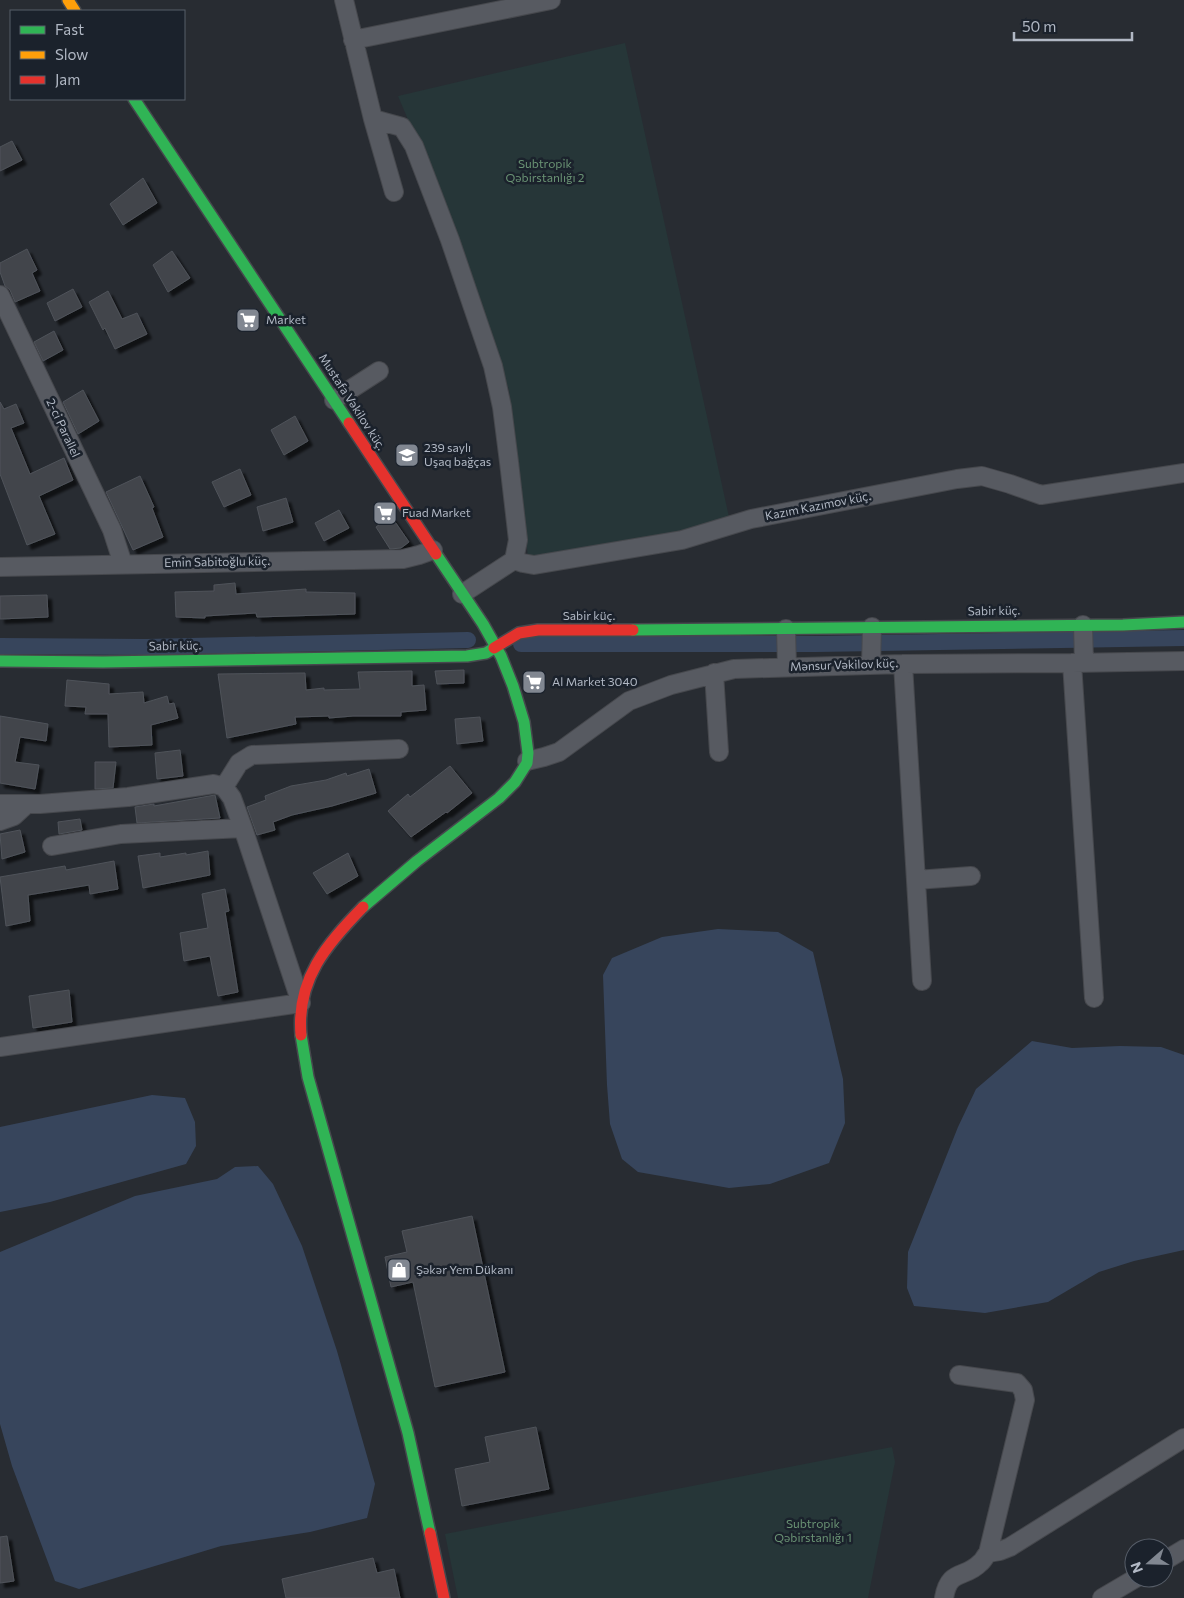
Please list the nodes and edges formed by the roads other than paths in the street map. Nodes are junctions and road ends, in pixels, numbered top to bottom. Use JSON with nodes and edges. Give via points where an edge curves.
{"nodes":[{"id":1,"x":344,"y":0,"type":"edge"},
{"id":2,"x":550,"y":0,"type":"edge"},
{"id":3,"x":353,"y":40,"type":"junction"},
{"id":4,"x":135,"y":100,"type":"edge"},
{"id":5,"x":373,"y":119,"type":"junction"},
{"id":6,"x":394,"y":192,"type":"dead end"},
{"id":7,"x":0,"y":294,"type":"edge"},
{"id":8,"x":378,"y":370,"type":"dead end"},
{"id":9,"x":334,"y":400,"type":"junction"},
{"id":10,"x":1184,"y":473,"type":"edge"},
{"id":11,"x":433,"y":550,"type":"junction"},
{"id":12,"x":514,"y":560,"type":"junction"},
{"id":13,"x":123,"y":564,"type":"junction"},
{"id":14,"x":0,"y":567,"type":"edge"},
{"id":15,"x":462,"y":594,"type":"junction"},
{"id":16,"x":1184,"y":622,"type":"edge"},
{"id":17,"x":1083,"y":625,"type":"junction"},
{"id":18,"x":872,"y":628,"type":"junction"},
{"id":19,"x":786,"y":629,"type":"junction"},
{"id":20,"x":497,"y":647,"type":"junction"},
{"id":21,"x":0,"y":661,"type":"edge"},
{"id":22,"x":1184,"y":661,"type":"edge"},
{"id":23,"x":1078,"y":663,"type":"junction"},
{"id":24,"x":871,"y":664,"type":"junction"},
{"id":25,"x":904,"y":664,"type":"junction"},
{"id":26,"x":787,"y":667,"type":"junction"},
{"id":27,"x":714,"y":673,"type":"junction"},
{"id":28,"x":399,"y":749,"type":"dead end"},
{"id":29,"x":719,"y":752,"type":"dead end"},
{"id":30,"x":527,"y":761,"type":"junction"},
{"id":31,"x":224,"y":787,"type":"junction"},
{"id":32,"x":0,"y":804,"type":"edge"},
{"id":33,"x":27,"y":804,"type":"junction"},
{"id":34,"x":0,"y":821,"type":"edge"},
{"id":35,"x":243,"y":828,"type":"junction"},
{"id":36,"x":52,"y":846,"type":"dead end"},
{"id":37,"x":971,"y":876,"type":"dead end"},
{"id":38,"x":916,"y":880,"type":"junction"},
{"id":39,"x":922,"y":981,"type":"dead end"},
{"id":40,"x":1094,"y":998,"type":"dead end"},
{"id":41,"x":301,"y":1003,"type":"junction"},
{"id":42,"x":0,"y":1047,"type":"edge"},
{"id":43,"x":959,"y":1375,"type":"dead end"},
{"id":44,"x":1184,"y":1438,"type":"edge"},
{"id":45,"x":988,"y":1553,"type":"junction"},
{"id":46,"x":1124,"y":1585,"type":"edge"},
{"id":47,"x":444,"y":1598,"type":"edge"},
{"id":48,"x":944,"y":1598,"type":"edge"},
{"id":49,"x":1102,"y":1598,"type":"edge"}],
"edges":[{"from":1,"to":3,"type":"street"},
{"from":2,"to":3,"type":"street"},
{"from":3,"to":5,"type":"street"},
{"from":4,"to":9,"type":"street","name":"Mustafa Vəkilov küç."},
{"from":5,"to":6,"type":"street"},
{"from":5,"to":12,"type":"street","via":[[402,127],[414,146],[493,366],[512,482],[518,540]]},
{"from":7,"to":13,"type":"street","name":"2-ci Parallel","via":[[112,530]]},
{"from":8,"to":9,"type":"street"},
{"from":9,"to":11,"type":"street","name":"Mustafa Vəkilov küç."},
{"from":10,"to":12,"type":"street","name":"Kazım Kazımov küç.","via":[[1041,495],[982,476],[957,479],[751,519],[682,540],[534,565]]},
{"from":11,"to":13,"type":"street","name":"Emin Sabitoğlu küç.","via":[[403,559]]},
{"from":11,"to":15,"type":"street","name":"Mustafa Vəkilov küç."},
{"from":12,"to":15,"type":"street"},
{"from":13,"to":14,"type":"street","name":"Emin Sabitoğlu küç."},
{"from":15,"to":20,"type":"street","name":"Mustafa Vəkilov küç."},
{"from":16,"to":17,"type":"street","name":"Sabir küç."},
{"from":17,"to":18,"type":"street","name":"Sabir küç."},
{"from":17,"to":23,"type":"street"},
{"from":18,"to":19,"type":"street","name":"Sabir küç."},
{"from":18,"to":24,"type":"street"},
{"from":19,"to":20,"type":"street","name":"Sabir küç.","via":[[538,630],[519,633]]},
{"from":19,"to":26,"type":"street"},
{"from":20,"to":21,"type":"street","name":"Sabir küç.","via":[[467,656]]},
{"from":20,"to":30,"type":"street","name":"Mustafa Vəkilov küç.","via":[[523,722]]},
{"from":22,"to":23,"type":"street","name":"Mənsur Vəkilov küç."},
{"from":23,"to":25,"type":"street","name":"Mənsur Vəkilov küç."},
{"from":23,"to":40,"type":"street"},
{"from":24,"to":25,"type":"street","name":"Mənsur Vəkilov küç."},
{"from":24,"to":26,"type":"street","name":"Mənsur Vəkilov küç."},
{"from":25,"to":38,"type":"street"},
{"from":26,"to":27,"type":"street","name":"Mənsur Vəkilov küç."},
{"from":27,"to":29,"type":"street"},
{"from":27,"to":30,"type":"street","name":"Mənsur Vəkilov küç.","via":[[629,701],[559,752]]},
{"from":28,"to":31,"type":"street","via":[[252,755],[239,763]]},
{"from":30,"to":41,"type":"street","via":[[519,776],[483,811],[426,853],[348,921],[318,960]]},
{"from":31,"to":33,"type":"street","via":[[214,784],[128,797]]},
{"from":31,"to":35,"type":"street","via":[[232,798]]},
{"from":32,"to":33,"type":"street"},
{"from":33,"to":34,"type":"street","via":[[14,816]]},
{"from":35,"to":36,"type":"street","via":[[122,834]]},
{"from":35,"to":41,"type":"street"},
{"from":37,"to":38,"type":"street"},
{"from":38,"to":39,"type":"street"},
{"from":41,"to":42,"type":"street"},
{"from":41,"to":47,"type":"street","via":[[302,1051],[308,1077],[408,1433]]},
{"from":43,"to":45,"type":"street","via":[[1017,1383],[1025,1400]]},
{"from":44,"to":45,"type":"street","via":[[1010,1546]]},
{"from":45,"to":48,"type":"street","via":[[980,1564],[949,1582]]},
{"from":46,"to":49,"type":"street"}]}
